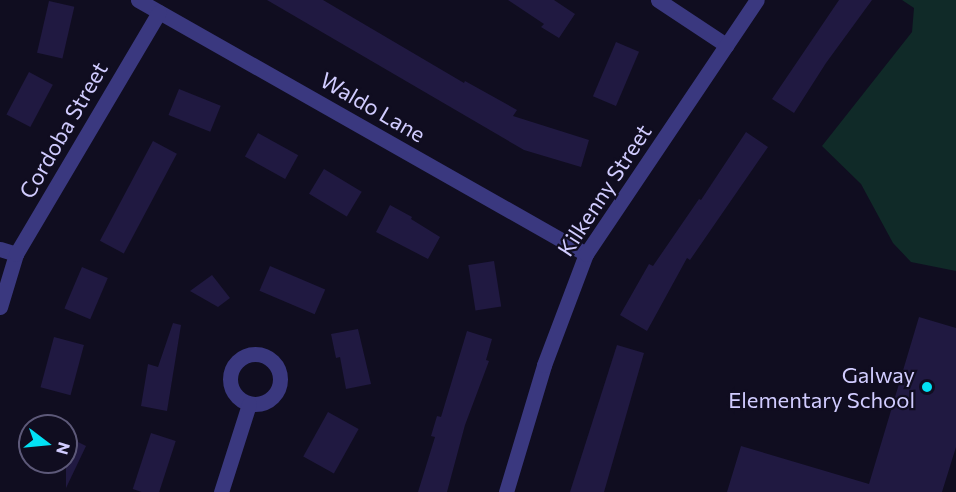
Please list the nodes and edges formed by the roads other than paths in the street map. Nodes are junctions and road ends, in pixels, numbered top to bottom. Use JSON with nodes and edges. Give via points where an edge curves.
{"nodes":[{"id":1,"x":138,"y":0,"type":"edge"},
{"id":2,"x":658,"y":0,"type":"edge"},
{"id":3,"x":757,"y":0,"type":"edge"},
{"id":4,"x":159,"y":12,"type":"junction"},
{"id":5,"x":726,"y":45,"type":"junction"},
{"id":6,"x":0,"y":249,"type":"edge"},
{"id":7,"x":16,"y":254,"type":"junction"},
{"id":8,"x":586,"y":254,"type":"junction"},
{"id":9,"x":0,"y":307,"type":"edge"},
{"id":10,"x":249,"y":404,"type":"dead end"},
{"id":11,"x":221,"y":492,"type":"edge"},
{"id":12,"x":506,"y":492,"type":"edge"}],
"edges":[{"from":1,"to":4,"type":"street","name":"Waldo Lane"},
{"from":2,"to":5,"type":"street"},
{"from":3,"to":5,"type":"street","name":"Kilkenny Street"},
{"from":4,"to":7,"type":"street","name":"Cordoba Street"},
{"from":4,"to":8,"type":"street","name":"Waldo Lane"},
{"from":5,"to":8,"type":"street","name":"Kilkenny Street"},
{"from":6,"to":7,"type":"street"},
{"from":7,"to":9,"type":"street","name":"Cordoba Street"},
{"from":8,"to":12,"type":"street","name":"Kilkenny Street","via":[[544,365]]},
{"from":10,"to":11,"type":"street"}]}
